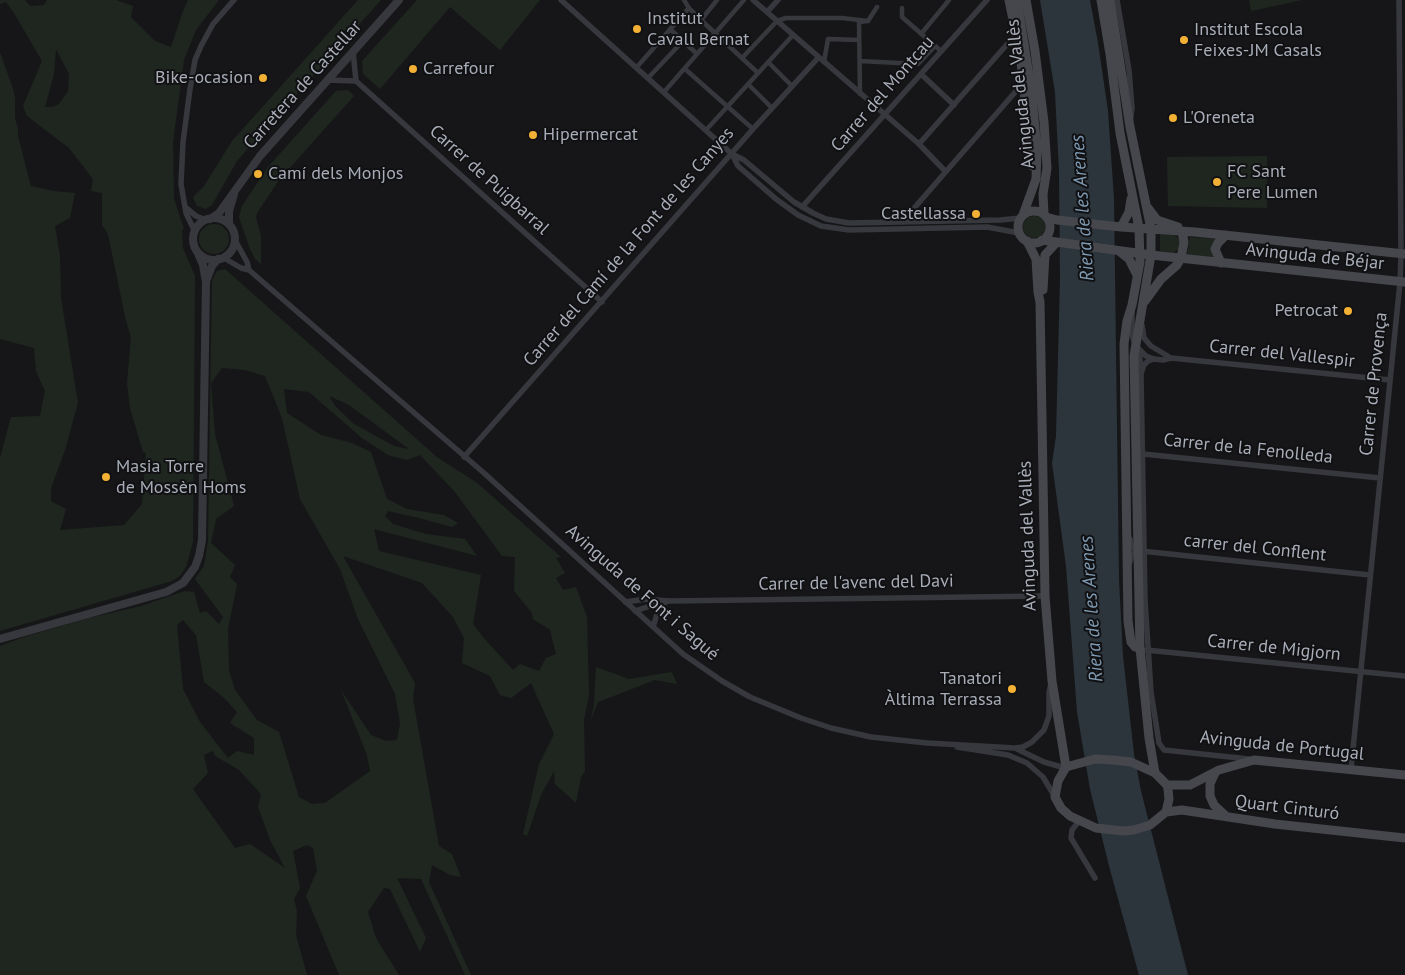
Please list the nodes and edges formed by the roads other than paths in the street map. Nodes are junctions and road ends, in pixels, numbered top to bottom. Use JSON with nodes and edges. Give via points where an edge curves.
{"nodes":[{"id":1,"x":234,"y":0,"type":"edge"},
{"id":2,"x":399,"y":0,"type":"edge"},
{"id":3,"x":561,"y":0,"type":"edge"},
{"id":4,"x":684,"y":0,"type":"edge"},
{"id":5,"x":717,"y":0,"type":"edge"},
{"id":6,"x":744,"y":0,"type":"edge"},
{"id":7,"x":753,"y":0,"type":"edge"},
{"id":8,"x":778,"y":0,"type":"edge"},
{"id":9,"x":949,"y":0,"type":"edge"},
{"id":10,"x":987,"y":0,"type":"edge"},
{"id":11,"x":1009,"y":0,"type":"edge"},
{"id":12,"x":1017,"y":0,"type":"edge"},
{"id":13,"x":1026,"y":0,"type":"edge"},
{"id":14,"x":1101,"y":0,"type":"edge"},
{"id":15,"x":1110,"y":0,"type":"edge"},
{"id":16,"x":1117,"y":0,"type":"edge"},
{"id":17,"x":1399,"y":0,"type":"edge"},
{"id":18,"x":877,"y":7,"type":"dead end"},
{"id":19,"x":689,"y":8,"type":"junction"},
{"id":20,"x":902,"y":8,"type":"dead end"},
{"id":21,"x":767,"y":12,"type":"junction"},
{"id":22,"x":701,"y":20,"type":"junction"},
{"id":23,"x":776,"y":21,"type":"junction"},
{"id":24,"x":868,"y":21,"type":"junction"},
{"id":25,"x":670,"y":29,"type":"junction"},
{"id":26,"x":715,"y":33,"type":"junction"},
{"id":27,"x":921,"y":34,"type":"junction"},
{"id":28,"x":792,"y":35,"type":"junction"},
{"id":29,"x":859,"y":40,"type":"junction"},
{"id":30,"x":684,"y":41,"type":"junction"},
{"id":31,"x":1018,"y":41,"type":"junction"},
{"id":32,"x":935,"y":46,"type":"junction"},
{"id":33,"x":1402,"y":46,"type":"edge"},
{"id":34,"x":941,"y":51,"type":"junction"},
{"id":35,"x":353,"y":52,"type":"junction"},
{"id":36,"x":698,"y":54,"type":"junction"},
{"id":37,"x":742,"y":58,"type":"junction"},
{"id":38,"x":818,"y":58,"type":"junction"},
{"id":39,"x":860,"y":61,"type":"junction"},
{"id":40,"x":768,"y":62,"type":"junction"},
{"id":41,"x":824,"y":62,"type":"junction"},
{"id":42,"x":636,"y":68,"type":"junction"},
{"id":43,"x":685,"y":68,"type":"junction"},
{"id":44,"x":758,"y":73,"type":"junction"},
{"id":45,"x":922,"y":75,"type":"junction"},
{"id":46,"x":648,"y":78,"type":"junction"},
{"id":47,"x":328,"y":80,"type":"junction"},
{"id":48,"x":356,"y":81,"type":"junction"},
{"id":49,"x":748,"y":84,"type":"junction"},
{"id":50,"x":792,"y":86,"type":"junction"},
{"id":51,"x":1024,"y":86,"type":"junction"},
{"id":52,"x":664,"y":92,"type":"junction"},
{"id":53,"x":860,"y":94,"type":"junction"},
{"id":54,"x":1402,"y":100,"type":"edge"},
{"id":55,"x":954,"y":105,"type":"junction"},
{"id":56,"x":728,"y":106,"type":"junction"},
{"id":57,"x":772,"y":108,"type":"junction"},
{"id":58,"x":885,"y":116,"type":"junction"},
{"id":59,"x":1130,"y":127,"type":"junction"},
{"id":60,"x":753,"y":129,"type":"junction"},
{"id":61,"x":706,"y":130,"type":"junction"},
{"id":62,"x":918,"y":144,"type":"junction"},
{"id":63,"x":1402,"y":152,"type":"edge"},
{"id":64,"x":732,"y":154,"type":"junction"},
{"id":65,"x":945,"y":171,"type":"junction"},
{"id":66,"x":1036,"y":179,"type":"junction"},
{"id":67,"x":1132,"y":192,"type":"junction"},
{"id":68,"x":234,"y":193,"type":"junction"},
{"id":69,"x":1146,"y":204,"type":"junction"},
{"id":70,"x":185,"y":207,"type":"junction"},
{"id":71,"x":802,"y":207,"type":"junction"},
{"id":72,"x":1045,"y":215,"type":"junction"},
{"id":73,"x":1022,"y":216,"type":"junction"},
{"id":74,"x":208,"y":220,"type":"junction"},
{"id":75,"x":902,"y":222,"type":"junction"},
{"id":76,"x":229,"y":224,"type":"junction"},
{"id":77,"x":1122,"y":226,"type":"junction"},
{"id":78,"x":1174,"y":226,"type":"junction"},
{"id":79,"x":1139,"y":228,"type":"junction"},
{"id":80,"x":1151,"y":229,"type":"junction"},
{"id":81,"x":195,"y":232,"type":"junction"},
{"id":82,"x":1182,"y":232,"type":"junction"},
{"id":83,"x":1195,"y":232,"type":"junction"},
{"id":84,"x":1019,"y":233,"type":"junction"},
{"id":85,"x":1226,"y":235,"type":"junction"},
{"id":86,"x":235,"y":240,"type":"junction"},
{"id":87,"x":1028,"y":241,"type":"junction"},
{"id":88,"x":1041,"y":241,"type":"junction"},
{"id":89,"x":1057,"y":243,"type":"junction"},
{"id":90,"x":1118,"y":250,"type":"junction"},
{"id":91,"x":198,"y":251,"type":"junction"},
{"id":92,"x":1140,"y":253,"type":"junction"},
{"id":93,"x":1403,"y":254,"type":"edge"},
{"id":94,"x":1046,"y":255,"type":"junction"},
{"id":95,"x":1151,"y":255,"type":"junction"},
{"id":96,"x":221,"y":258,"type":"junction"},
{"id":97,"x":1179,"y":262,"type":"junction"},
{"id":98,"x":1221,"y":263,"type":"junction"},
{"id":99,"x":249,"y":270,"type":"junction"},
{"id":100,"x":1137,"y":275,"type":"junction"},
{"id":101,"x":206,"y":282,"type":"junction"},
{"id":102,"x":1402,"y":282,"type":"edge"},
{"id":103,"x":602,"y":302,"type":"junction"},
{"id":104,"x":1040,"y":302,"type":"junction"},
{"id":105,"x":1132,"y":305,"type":"junction"},
{"id":106,"x":1142,"y":305,"type":"junction"},
{"id":107,"x":1140,"y":316,"type":"junction"},
{"id":108,"x":1137,"y":347,"type":"junction"},
{"id":109,"x":1171,"y":358,"type":"junction"},
{"id":110,"x":1154,"y":359,"type":"junction"},
{"id":111,"x":1141,"y":374,"type":"junction"},
{"id":112,"x":1390,"y":380,"type":"junction"},
{"id":113,"x":1143,"y":454,"type":"junction"},
{"id":114,"x":464,"y":458,"type":"junction"},
{"id":115,"x":1380,"y":478,"type":"junction"},
{"id":116,"x":1127,"y":505,"type":"junction"},
{"id":117,"x":1140,"y":551,"type":"junction"},
{"id":118,"x":1370,"y":574,"type":"junction"},
{"id":119,"x":1045,"y":596,"type":"junction"},
{"id":120,"x":625,"y":602,"type":"junction"},
{"id":121,"x":666,"y":602,"type":"junction"},
{"id":122,"x":1128,"y":602,"type":"junction"},
{"id":123,"x":636,"y":611,"type":"junction"},
{"id":124,"x":653,"y":627,"type":"junction"},
{"id":125,"x":0,"y":639,"type":"edge"},
{"id":126,"x":1144,"y":649,"type":"junction"},
{"id":127,"x":1360,"y":672,"type":"junction"},
{"id":128,"x":1405,"y":676,"type":"edge"},
{"id":129,"x":1052,"y":681,"type":"junction"},
{"id":130,"x":927,"y":743,"type":"junction"},
{"id":131,"x":1015,"y":748,"type":"junction"},
{"id":132,"x":1254,"y":760,"type":"junction"},
{"id":133,"x":1068,"y":767,"type":"junction"},
{"id":134,"x":1351,"y":769,"type":"junction"},
{"id":135,"x":1155,"y":772,"type":"junction"},
{"id":136,"x":1215,"y":773,"type":"junction"},
{"id":137,"x":1405,"y":775,"type":"edge"},
{"id":138,"x":1167,"y":785,"type":"junction"},
{"id":139,"x":1055,"y":797,"type":"junction"},
{"id":140,"x":1166,"y":812,"type":"junction"},
{"id":141,"x":1228,"y":818,"type":"junction"},
{"id":142,"x":1079,"y":821,"type":"junction"},
{"id":143,"x":1405,"y":838,"type":"edge"},
{"id":144,"x":1095,"y":878,"type":"dead end"}],
"edges":[{"from":1,"to":70,"type":"street","via":[[208,33],[195,60],[180,168]]},
{"from":2,"to":35,"type":"street","name":"Carretera de Castellar"},
{"from":3,"to":42,"type":"street"},
{"from":4,"to":19,"type":"street"},
{"from":5,"to":22,"type":"street"},
{"from":6,"to":26,"type":"street"},
{"from":7,"to":21,"type":"street"},
{"from":8,"to":21,"type":"street"},
{"from":9,"to":27,"type":"street"},
{"from":10,"to":34,"type":"street","name":"Carrer del Montcau"},
{"from":11,"to":31,"type":"main road","name":"Avinguda del Vallès"},
{"from":12,"to":66,"type":"main road","name":"Avinguda del Vallès","via":[[1034,117]]},
{"from":13,"to":72,"type":"main road","name":"Avinguda del Vallès","via":[[1044,122],[1047,168],[1043,194]]},
{"from":14,"to":67,"type":"main road"},
{"from":15,"to":59,"type":"main road"},
{"from":16,"to":59,"type":"street","via":[[1129,70]]},
{"from":17,"to":33,"type":"street","name":"Carrer de Provença"},
{"from":18,"to":24,"type":"street"},
{"from":19,"to":22,"type":"street"},
{"from":19,"to":25,"type":"street"},
{"from":20,"to":27,"type":"street","via":[[902,17]]},
{"from":21,"to":23,"type":"street"},
{"from":22,"to":26,"type":"street"},
{"from":23,"to":24,"type":"street","via":[[786,18],[842,18]]},
{"from":23,"to":28,"type":"street"},
{"from":23,"to":37,"type":"street"},
{"from":24,"to":29,"type":"street","via":[[859,22]]},
{"from":25,"to":30,"type":"street"},
{"from":25,"to":42,"type":"street"},
{"from":26,"to":36,"type":"street"},
{"from":26,"to":37,"type":"street"},
{"from":27,"to":32,"type":"street"},
{"from":28,"to":38,"type":"street"},
{"from":28,"to":40,"type":"street"},
{"from":29,"to":39,"type":"street"},
{"from":29,"to":41,"type":"street","via":[[828,39]]},
{"from":30,"to":36,"type":"street"},
{"from":30,"to":46,"type":"street"},
{"from":31,"to":51,"type":"main road","name":"Avinguda del Vallès"},
{"from":31,"to":55,"type":"street","name":"Avinguda del Vallès","via":[[1010,41]]},
{"from":32,"to":34,"type":"street"},
{"from":32,"to":39,"type":"street","via":[[918,64]]},
{"from":33,"to":54,"type":"street","name":"Carrer de Provença"},
{"from":34,"to":45,"type":"street","name":"Carrer del Montcau"},
{"from":35,"to":47,"type":"street","name":"Carretera de Castellar"},
{"from":35,"to":48,"type":"street"},
{"from":36,"to":43,"type":"street"},
{"from":37,"to":44,"type":"street"},
{"from":38,"to":41,"type":"street"},
{"from":38,"to":50,"type":"street","name":"Carrer del Camí de la Font de les Canyes"},
{"from":39,"to":53,"type":"street"},
{"from":40,"to":44,"type":"street"},
{"from":40,"to":50,"type":"street"},
{"from":41,"to":53,"type":"street"},
{"from":42,"to":46,"type":"street"},
{"from":43,"to":52,"type":"street"},
{"from":43,"to":56,"type":"street"},
{"from":44,"to":49,"type":"street"},
{"from":45,"to":55,"type":"street"},
{"from":45,"to":58,"type":"street","name":"Carrer del Montcau"},
{"from":46,"to":52,"type":"street"},
{"from":47,"to":48,"type":"street"},
{"from":47,"to":68,"type":"street","name":"Carretera de Castellar","via":[[260,156]]},
{"from":48,"to":103,"type":"street","name":"Carrer de Puigbarral"},
{"from":49,"to":56,"type":"street"},
{"from":49,"to":57,"type":"street"},
{"from":50,"to":57,"type":"street","name":"Carrer del Camí de la Font de les Canyes"},
{"from":51,"to":65,"type":"street","name":"Avinguda del Vallès"},
{"from":51,"to":66,"type":"main road","name":"Avinguda del Vallès","via":[[1032,171]]},
{"from":52,"to":61,"type":"street"},
{"from":53,"to":58,"type":"street"},
{"from":54,"to":63,"type":"street","name":"Carrer de Provença"},
{"from":55,"to":62,"type":"street","name":"Avinguda del Vallès"},
{"from":56,"to":60,"type":"street"},
{"from":56,"to":61,"type":"street"},
{"from":57,"to":60,"type":"street","name":"Carrer del Camí de la Font de les Canyes"},
{"from":58,"to":62,"type":"street"},
{"from":58,"to":71,"type":"street","name":"Carrer del Montcau"},
{"from":59,"to":69,"type":"main road"},
{"from":60,"to":64,"type":"street","name":"Carrer del Camí de la Font de les Canyes"},
{"from":61,"to":64,"type":"street"},
{"from":62,"to":65,"type":"street"},
{"from":63,"to":93,"type":"street","name":"Carrer de Provença"},
{"from":64,"to":71,"type":"street"},
{"from":64,"to":84,"type":"street","via":[[738,166],[776,199],[821,226],[849,230],[987,227]]},
{"from":64,"to":103,"type":"street","name":"Carrer del Camí de la Font de les Canyes"},
{"from":65,"to":75,"type":"street","name":"Avinguda del Vallès"},
{"from":66,"to":73,"type":"main road","name":"Avinguda del Vallès"},
{"from":67,"to":77,"type":"main road","via":[[1129,212]]},
{"from":67,"to":79,"type":"main road"},
{"from":68,"to":74,"type":"street","name":"Carretera de Castellar","via":[[219,213]]},
{"from":68,"to":76,"type":"street","name":"Carretera de Castellar"},
{"from":69,"to":78,"type":"main road","via":[[1157,220]]},
{"from":69,"to":80,"type":"main road"},
{"from":70,"to":74,"type":"street"},
{"from":70,"to":81,"type":"street"},
{"from":71,"to":75,"type":"street","via":[[837,222]]},
{"from":72,"to":73,"type":"main road","via":[[1032,211]]},
{"from":72,"to":77,"type":"main road","name":"Avinguda de Béjar","via":[[1057,220]]},
{"from":72,"to":88,"type":"main road","via":[[1049,229]]},
{"from":73,"to":75,"type":"street","via":[[1000,220]]},
{"from":73,"to":84,"type":"main road"},
{"from":74,"to":76,"type":"street","via":[[219,219]]},
{"from":74,"to":81,"type":"street"},
{"from":76,"to":86,"type":"street"},
{"from":77,"to":79,"type":"main road","name":"Avinguda de Béjar"},
{"from":78,"to":82,"type":"main road"},
{"from":78,"to":83,"type":"main road"},
{"from":79,"to":80,"type":"main road","name":"Avinguda de Béjar"},
{"from":79,"to":92,"type":"main road"},
{"from":80,"to":82,"type":"main road","name":"Avinguda de Béjar"},
{"from":80,"to":95,"type":"main road"},
{"from":81,"to":91,"type":"street","via":[[194,242]]},
{"from":82,"to":83,"type":"main road","name":"Avinguda de Béjar"},
{"from":82,"to":97,"type":"main road","via":[[1184,242]]},
{"from":83,"to":85,"type":"main road","name":"Avinguda de Béjar"},
{"from":84,"to":87,"type":"main road"},
{"from":85,"to":93,"type":"main road","name":"Avinguda de Béjar"},
{"from":85,"to":98,"type":"main road","name":"Avinguda de Béjar","via":[[1215,249]]},
{"from":86,"to":96,"type":"street","via":[[233,248]]},
{"from":86,"to":99,"type":"street","name":"Avinguda de Font i Sagué"},
{"from":87,"to":88,"type":"main road"},
{"from":87,"to":104,"type":"main road","name":"Avinguda del Vallès","via":[[1036,259]]},
{"from":88,"to":89,"type":"main road"},
{"from":88,"to":94,"type":"main road"},
{"from":89,"to":90,"type":"main road"},
{"from":89,"to":94,"type":"main road"},
{"from":90,"to":92,"type":"main road"},
{"from":90,"to":100,"type":"main road","via":[[1130,259]]},
{"from":91,"to":96,"type":"street","via":[[207,258]]},
{"from":91,"to":101,"type":"street"},
{"from":92,"to":95,"type":"main road"},
{"from":92,"to":100,"type":"main road"},
{"from":93,"to":102,"type":"street","name":"Carrer de Provença"},
{"from":94,"to":104,"type":"main road","name":"Avinguda del Vallès"},
{"from":95,"to":97,"type":"main road"},
{"from":95,"to":106,"type":"main road"},
{"from":96,"to":99,"type":"street","name":"Avinguda de Font i Sagué"},
{"from":96,"to":101,"type":"street","via":[[210,270]]},
{"from":97,"to":98,"type":"main road","name":"Avinguda de Béjar"},
{"from":97,"to":106,"type":"main road","via":[[1161,279]]},
{"from":98,"to":102,"type":"main road","name":"Avinguda de Béjar"},
{"from":99,"to":114,"type":"street","name":"Avinguda de Font i Sagué"},
{"from":100,"to":105,"type":"main road"},
{"from":101,"to":125,"type":"street","via":[[202,540],[195,567],[183,582],[166,592]]},
{"from":102,"to":112,"type":"street","name":"Carrer de Provença"},
{"from":103,"to":114,"type":"street","name":"Carrer del Camí de la Font de les Canyes"},
{"from":104,"to":119,"type":"main road","name":"Avinguda del Vallès"},
{"from":105,"to":108,"type":"street","via":[[1132,335]]},
{"from":105,"to":116,"type":"main road","via":[[1124,344]]},
{"from":106,"to":107,"type":"main road"},
{"from":107,"to":108,"type":"main road"},
{"from":107,"to":109,"type":"street","via":[[1144,338],[1154,349]]},
{"from":108,"to":110,"type":"street"},
{"from":108,"to":111,"type":"street"},
{"from":108,"to":117,"type":"main road","via":[[1134,356]]},
{"from":109,"to":110,"type":"street","name":"Carrer del Vallespir"},
{"from":109,"to":112,"type":"street","name":"Carrer del Vallespir"},
{"from":110,"to":111,"type":"street","via":[[1144,365]]},
{"from":111,"to":113,"type":"street"},
{"from":112,"to":115,"type":"street","name":"Carrer de Provença"},
{"from":113,"to":115,"type":"street","name":"Carrer de la Fenolleda"},
{"from":113,"to":117,"type":"street"},
{"from":114,"to":120,"type":"street","name":"Avinguda de Font i Sagué"},
{"from":115,"to":118,"type":"street","name":"Carrer de Provença"},
{"from":116,"to":117,"type":"street","via":[[1130,543]]},
{"from":116,"to":122,"type":"main road"},
{"from":117,"to":118,"type":"street","name":"carrer del Conflent"},
{"from":117,"to":122,"type":"street","via":[[1131,557]]},
{"from":117,"to":126,"type":"main road"},
{"from":118,"to":127,"type":"street","name":"Carrer de Provença"},
{"from":119,"to":121,"type":"street","name":"Carrer de l'avenc del Davi"},
{"from":119,"to":129,"type":"main road","name":"Avinguda del Vallès"},
{"from":120,"to":121,"type":"street","name":"Carrer de l'avenc del Davi","via":[[648,599]]},
{"from":120,"to":123,"type":"street","name":"Avinguda de Font i Sagué"},
{"from":121,"to":123,"type":"street","name":"Carrer de l'avenc del Davi"},
{"from":121,"to":124,"type":"street","via":[[658,611]]},
{"from":122,"to":126,"type":"main road","via":[[1131,642]]},
{"from":123,"to":124,"type":"street","name":"Avinguda de Font i Sagué"},
{"from":124,"to":130,"type":"street","name":"Avinguda de Font i Sagué","via":[[683,654],[722,681],[775,709],[871,737]]},
{"from":126,"to":127,"type":"street","name":"Carrer de Migjorn"},
{"from":126,"to":132,"type":"street","name":"Avinguda de Portugal","via":[[1159,744],[1164,750]]},
{"from":126,"to":135,"type":"main road","via":[[1149,738]]},
{"from":127,"to":128,"type":"street","name":"Carrer de Migjorn"},
{"from":127,"to":134,"type":"street","name":"Carrer de Provença"},
{"from":129,"to":131,"type":"street","name":"Avinguda de Font i Sagué","via":[[1049,716],[1044,730],[1032,742]]},
{"from":129,"to":133,"type":"main road","name":"Avinguda del Vallès"},
{"from":130,"to":131,"type":"street","name":"Avinguda de Font i Sagué"},
{"from":130,"to":139,"type":"street","via":[[1019,759],[1037,770]]},
{"from":131,"to":133,"type":"street","via":[[1044,762]]},
{"from":132,"to":134,"type":"main road","name":"Avinguda de Portugal"},
{"from":132,"to":136,"type":"main road","name":"Quart Cinturó"},
{"from":133,"to":135,"type":"main road","via":[[1085,761],[1121,760]]},
{"from":133,"to":139,"type":"main road","via":[[1058,781]]},
{"from":134,"to":137,"type":"main road","name":"Avinguda de Portugal"},
{"from":135,"to":138,"type":"main road"},
{"from":136,"to":138,"type":"main road","name":"Quart Cinturó","via":[[1190,785]]},
{"from":136,"to":141,"type":"main road","via":[[1210,784],[1210,796],[1214,805]]},
{"from":138,"to":140,"type":"main road","via":[[1169,799]]},
{"from":139,"to":142,"type":"main road","via":[[1065,812]]},
{"from":140,"to":141,"type":"main road","name":"Quart Cinturó","via":[[1182,810]]},
{"from":140,"to":142,"type":"main road","via":[[1150,825],[1134,830],[1108,830]]},
{"from":141,"to":143,"type":"main road","name":"Quart Cinturó"},
{"from":142,"to":144,"type":"street","via":[[1072,830],[1071,838]]}]}
